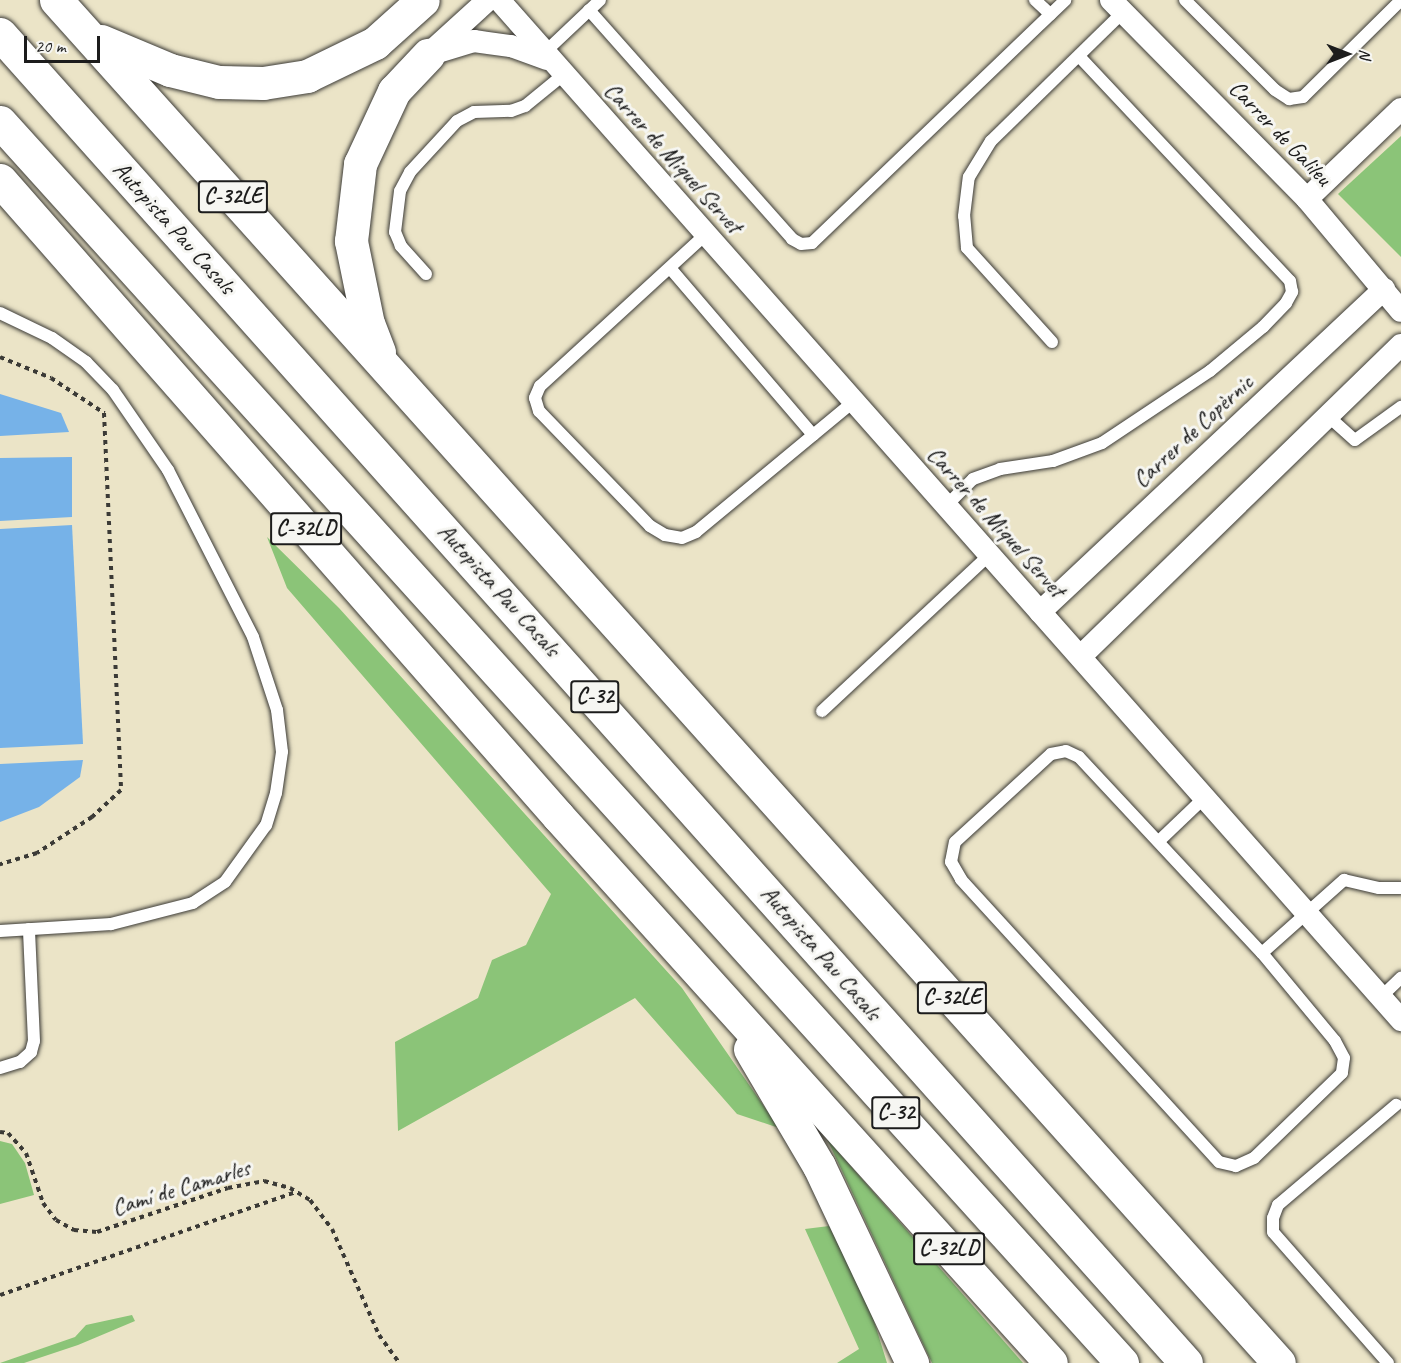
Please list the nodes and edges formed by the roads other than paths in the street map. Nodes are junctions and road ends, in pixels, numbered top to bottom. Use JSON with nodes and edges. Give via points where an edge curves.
{"nodes":[{"id":1,"x":56,"y":0,"type":"edge"},
{"id":2,"x":423,"y":0,"type":"edge"},
{"id":3,"x":488,"y":0,"type":"edge"},
{"id":4,"x":499,"y":0,"type":"edge"},
{"id":5,"x":600,"y":0,"type":"edge"},
{"id":6,"x":1035,"y":0,"type":"edge"},
{"id":7,"x":1065,"y":0,"type":"edge"},
{"id":8,"x":1185,"y":0,"type":"edge"},
{"id":9,"x":1401,"y":0,"type":"edge"},
{"id":10,"x":1117,"y":6,"type":"edge"},
{"id":11,"x":590,"y":10,"type":"junction"},
{"id":12,"x":1050,"y":14,"type":"junction"},
{"id":13,"x":82,"y":29,"type":"junction"},
{"id":14,"x":0,"y":34,"type":"edge"},
{"id":15,"x":428,"y":55,"type":"junction"},
{"id":16,"x":1079,"y":56,"type":"junction"},
{"id":17,"x":552,"y":62,"type":"junction"},
{"id":18,"x":1401,"y":109,"type":"edge"},
{"id":19,"x":0,"y":122,"type":"edge"},
{"id":20,"x":0,"y":180,"type":"edge"},
{"id":21,"x":1307,"y":199,"type":"junction"},
{"id":22,"x":0,"y":208,"type":"edge"},
{"id":23,"x":705,"y":235,"type":"junction"},
{"id":24,"x":670,"y":268,"type":"junction"},
{"id":25,"x":426,"y":274,"type":"dead end"},
{"id":26,"x":1384,"y":289,"type":"junction"},
{"id":27,"x":1401,"y":311,"type":"edge"},
{"id":28,"x":0,"y":313,"type":"edge"},
{"id":29,"x":118,"y":317,"type":"junction"},
{"id":30,"x":1052,"y":342,"type":"dead end"},
{"id":31,"x":1401,"y":345,"type":"edge"},
{"id":32,"x":384,"y":365,"type":"junction"},
{"id":33,"x":853,"y":402,"type":"junction"},
{"id":34,"x":1401,"y":406,"type":"edge"},
{"id":35,"x":1328,"y":416,"type":"junction"},
{"id":36,"x":813,"y":435,"type":"junction"},
{"id":37,"x":946,"y":506,"type":"junction"},
{"id":38,"x":988,"y":555,"type":"junction"},
{"id":39,"x":1040,"y":612,"type":"junction"},
{"id":40,"x":1081,"y":656,"type":"junction"},
{"id":41,"x":822,"y":711,"type":"dead end"},
{"id":42,"x":1205,"y":797,"type":"junction"},
{"id":43,"x":1159,"y":841,"type":"junction"},
{"id":44,"x":1401,"y":888,"type":"edge"},
{"id":45,"x":1306,"y":911,"type":"junction"},
{"id":46,"x":28,"y":929,"type":"junction"},
{"id":47,"x":0,"y":931,"type":"edge"},
{"id":48,"x":1262,"y":953,"type":"junction"},
{"id":49,"x":1401,"y":978,"type":"edge"},
{"id":50,"x":714,"y":988,"type":"junction"},
{"id":51,"x":1381,"y":998,"type":"junction"},
{"id":52,"x":1401,"y":1020,"type":"edge"},
{"id":53,"x":0,"y":1068,"type":"edge"},
{"id":54,"x":1396,"y":1105,"type":"dead end"},
{"id":55,"x":1049,"y":1281,"type":"junction"},
{"id":56,"x":912,"y":1363,"type":"edge"},
{"id":57,"x":1051,"y":1363,"type":"edge"},
{"id":58,"x":1111,"y":1363,"type":"edge"},
{"id":59,"x":1122,"y":1363,"type":"edge"},
{"id":60,"x":1186,"y":1363,"type":"edge"},
{"id":61,"x":1280,"y":1363,"type":"edge"},
{"id":62,"x":1388,"y":1363,"type":"edge"}],
"edges":[{"from":1,"to":13,"type":"highway","number":"C-32LE"},
{"from":2,"to":13,"type":"highway","via":[[375,43],[307,76],[263,83],[219,82],[170,70],[124,53]]},
{"from":3,"to":15,"type":"street"},
{"from":4,"to":17,"type":"street","name":"Carrer de Miquel Servet"},
{"from":5,"to":11,"type":"lane"},
{"from":6,"to":12,"type":"lane"},
{"from":7,"to":12,"type":"lane"},
{"from":8,"to":9,"type":"lane","via":[[1275,90],[1289,99],[1303,97]]},
{"from":10,"to":16,"type":"lane"},
{"from":10,"to":21,"type":"street","name":"Carrer de Galileu"},
{"from":11,"to":12,"type":"lane","via":[[792,239],[801,244],[812,243]]},
{"from":11,"to":17,"type":"lane"},
{"from":13,"to":32,"type":"highway","number":"C-32LE"},
{"from":14,"to":60,"type":"highway","name":"Autopista Pau Casals","number":"C-32"},
{"from":15,"to":17,"type":"street","name":"Carrer de Miquel Servet","via":[[474,40],[511,46]]},
{"from":15,"to":32,"type":"highway","via":[[394,91],[360,164],[351,241],[368,324]]},
{"from":16,"to":30,"type":"lane","via":[[991,141],[969,177],[964,216],[967,248]]},
{"from":16,"to":37,"type":"lane","via":[[1290,281],[1292,291],[1263,327],[1210,371],[1102,443],[1053,461],[1000,469],[973,479]]},
{"from":17,"to":23,"type":"street","name":"Carrer de Miquel Servet"},
{"from":17,"to":25,"type":"lane","via":[[525,106],[511,111],[474,112],[457,121],[410,172],[395,212],[395,232],[401,246]]},
{"from":18,"to":21,"type":"street"},
{"from":19,"to":55,"type":"highway","number":"C-32"},
{"from":20,"to":29,"type":"highway","number":"C-32LD"},
{"from":21,"to":26,"type":"street","name":"Carrer de Galileu"},
{"from":22,"to":29,"type":"highway"},
{"from":23,"to":24,"type":"lane"},
{"from":23,"to":33,"type":"street","name":"Carrer de Miquel Servet"},
{"from":24,"to":36,"type":"lane"},
{"from":24,"to":36,"type":"lane","via":[[540,386],[535,398],[539,411],[650,526],[665,535],[682,538],[696,532]]},
{"from":26,"to":27,"type":"street","name":"Carrer de Galileu"},
{"from":26,"to":39,"type":"street","name":"Carrer de Copèrnic"},
{"from":28,"to":46,"type":"lane","via":[[52,338],[86,362],[113,390],[168,470],[253,637],[277,710],[282,752],[266,825],[225,882],[193,903],[152,916],[111,924]]},
{"from":29,"to":50,"type":"highway","number":"C-32LD"},
{"from":31,"to":35,"type":"street"},
{"from":32,"to":61,"type":"highway","number":"C-32LE"},
{"from":33,"to":36,"type":"lane"},
{"from":33,"to":37,"type":"street","name":"Carrer de Miquel Servet"},
{"from":34,"to":35,"type":"lane","via":[[1355,440]]},
{"from":35,"to":40,"type":"street"},
{"from":37,"to":38,"type":"street","name":"Carrer de Miquel Servet"},
{"from":38,"to":39,"type":"street","name":"Carrer de Miquel Servet"},
{"from":38,"to":41,"type":"lane"},
{"from":39,"to":40,"type":"street","name":"Carrer de Miquel Servet"},
{"from":40,"to":42,"type":"street","name":"Carrer de Miquel Servet"},
{"from":42,"to":43,"type":"lane"},
{"from":42,"to":45,"type":"street","name":"Carrer de Miquel Servet"},
{"from":43,"to":48,"type":"lane"},
{"from":43,"to":48,"type":"lane","via":[[1079,757],[1066,751],[1052,754],[955,842],[951,862],[961,879],[1219,1162],[1236,1166],[1254,1158],[1342,1073],[1344,1058],[1335,1041]]},
{"from":44,"to":45,"type":"lane","via":[[1379,888],[1344,880]]},
{"from":45,"to":48,"type":"lane"},
{"from":45,"to":51,"type":"street","name":"Carrer de Miquel Servet"},
{"from":46,"to":47,"type":"lane"},
{"from":46,"to":53,"type":"lane","via":[[34,1041],[31,1052],[21,1062]]},
{"from":49,"to":51,"type":"lane"},
{"from":50,"to":56,"type":"highway","via":[[819,1166]]},
{"from":50,"to":57,"type":"highway","number":"C-32LD"},
{"from":51,"to":52,"type":"street","name":"Carrer de Miquel Servet"},
{"from":54,"to":62,"type":"lane","via":[[1278,1205],[1273,1218],[1273,1232]]},
{"from":55,"to":58,"type":"highway"},
{"from":55,"to":59,"type":"highway","number":"C-32"}]}
